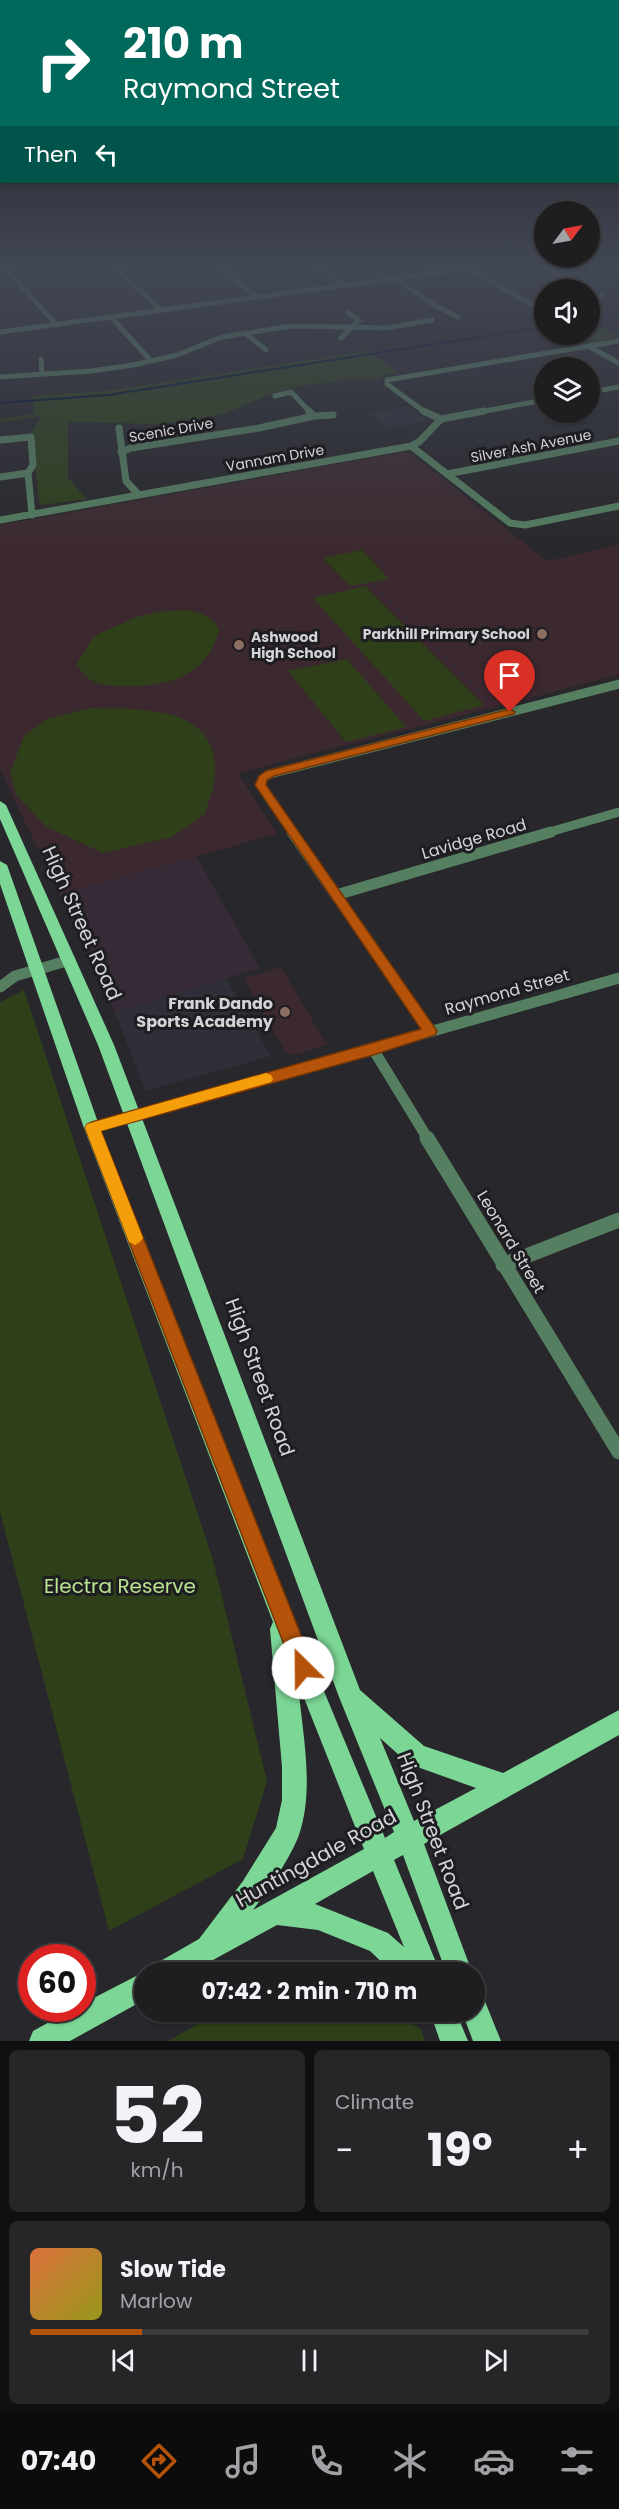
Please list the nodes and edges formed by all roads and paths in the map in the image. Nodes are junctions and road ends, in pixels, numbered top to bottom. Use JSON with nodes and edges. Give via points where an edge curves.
{"nodes":[{"id":1,"x":41,"y":364,"type":"edge"},
{"id":2,"x":134,"y":364,"type":"edge"},
{"id":3,"x":480,"y":364,"type":"edge"},
{"id":4,"x":42,"y":374,"type":"junction"},
{"id":5,"x":0,"y":377,"type":"edge"},
{"id":6,"x":619,"y":387,"type":"edge"},
{"id":7,"x":600,"y":390,"type":"edge"},
{"id":8,"x":274,"y":396,"type":"dead end"},
{"id":9,"x":534,"y":402,"type":"edge"},
{"id":10,"x":333,"y":415,"type":"dead end"},
{"id":11,"x":314,"y":416,"type":"junction"},
{"id":12,"x":441,"y":419,"type":"junction"},
{"id":13,"x":119,"y":428,"type":"dead end"},
{"id":14,"x":0,"y":440,"type":"edge"},
{"id":15,"x":619,"y":441,"type":"edge"},
{"id":16,"x":411,"y":446,"type":"junction"},
{"id":17,"x":120,"y":452,"type":"junction"},
{"id":18,"x":28,"y":473,"type":"junction"},
{"id":19,"x":447,"y":474,"type":"junction"},
{"id":20,"x":0,"y":477,"type":"edge"},
{"id":21,"x":139,"y":495,"type":"junction"},
{"id":22,"x":617,"y":508,"type":"edge"},
{"id":23,"x":32,"y":515,"type":"junction"},
{"id":24,"x":0,"y":520,"type":"edge"},
{"id":25,"x":619,"y":684,"type":"edge"},
{"id":26,"x":0,"y":805,"type":"edge"},
{"id":27,"x":619,"y":812,"type":"edge"},
{"id":28,"x":0,"y":865,"type":"edge"},
{"id":29,"x":336,"y":895,"type":"junction"},
{"id":30,"x":70,"y":960,"type":"junction"},
{"id":31,"x":37,"y":969,"type":"junction"},
{"id":32,"x":619,"y":978,"type":"edge"},
{"id":33,"x":0,"y":987,"type":"edge"},
{"id":34,"x":430,"y":1031,"type":"junction"},
{"id":35,"x":373,"y":1049,"type":"junction"},
{"id":36,"x":134,"y":1116,"type":"junction"},
{"id":37,"x":92,"y":1128,"type":"junction"},
{"id":38,"x":619,"y":1220,"type":"edge"},
{"id":39,"x":503,"y":1265,"type":"junction"},
{"id":40,"x":619,"y":1452,"type":"edge"},
{"id":41,"x":278,"y":1607,"type":"junction"},
{"id":42,"x":351,"y":1697,"type":"junction"},
{"id":43,"x":619,"y":1722,"type":"edge"},
{"id":44,"x":504,"y":1785,"type":"junction"},
{"id":45,"x":409,"y":1838,"type":"junction"},
{"id":46,"x":377,"y":1855,"type":"junction"},
{"id":47,"x":274,"y":1912,"type":"junction"},
{"id":48,"x":206,"y":1950,"type":"junction"},
{"id":49,"x":184,"y":1962,"type":"edge"},
{"id":50,"x":400,"y":1962,"type":"edge"},
{"id":51,"x":423,"y":1962,"type":"edge"},
{"id":52,"x":455,"y":1962,"type":"edge"},
{"id":53,"x":134,"y":1990,"type":"edge"},
{"id":54,"x":447,"y":2022,"type":"edge"},
{"id":55,"x":479,"y":2022,"type":"edge"},
{"id":56,"x":42,"y":2041,"type":"edge"},
{"id":57,"x":454,"y":2041,"type":"edge"},
{"id":58,"x":487,"y":2041,"type":"edge"}],
"edges":[{"from":1,"to":4,"type":"street"},
{"from":2,"to":4,"type":"street"},
{"from":3,"to":12,"type":"street","via":[[387,380],[387,384],[430,416]]},
{"from":4,"to":5,"type":"street"},
{"from":6,"to":7,"type":"street"},
{"from":8,"to":11,"type":"street","via":[[291,392]]},
{"from":9,"to":12,"type":"street"},
{"from":10,"to":11,"type":"street","name":"Scenic Drive"},
{"from":11,"to":17,"type":"street","name":"Scenic Drive"},
{"from":12,"to":16,"type":"street"},
{"from":13,"to":17,"type":"street"},
{"from":14,"to":18,"type":"street","via":[[31,437],[33,465]]},
{"from":15,"to":19,"type":"street","name":"Silver Ash Avenue"},
{"from":16,"to":19,"type":"street"},
{"from":16,"to":21,"type":"street","name":"Vannam Drive"},
{"from":17,"to":21,"type":"street","via":[[126,481]]},
{"from":18,"to":20,"type":"street"},
{"from":18,"to":23,"type":"street","via":[[27,504]]},
{"from":19,"to":22,"type":"street","via":[[510,523],[525,525]]},
{"from":21,"to":23,"type":"street","name":"Vannam Drive"},
{"from":23,"to":24,"type":"street","name":"Vannam Drive"},
{"from":25,"to":29,"type":"street","via":[[262,779],[260,785]]},
{"from":26,"to":30,"type":"main road","name":"High Street Road"},
{"from":27,"to":29,"type":"street","name":"Lavidge Road"},
{"from":28,"to":31,"type":"main road"},
{"from":29,"to":34,"type":"street"},
{"from":30,"to":31,"type":"street"},
{"from":30,"to":36,"type":"main road","name":"High Street Road"},
{"from":31,"to":33,"type":"street","via":[[15,976]]},
{"from":31,"to":37,"type":"main road"},
{"from":32,"to":34,"type":"street","name":"Raymond Street"},
{"from":34,"to":35,"type":"street","name":"Raymond Street"},
{"from":35,"to":36,"type":"street","name":"Raymond Street"},
{"from":35,"to":39,"type":"street","name":"Leonard Street"},
{"from":36,"to":37,"type":"street","name":"Raymond Street"},
{"from":36,"to":42,"type":"main road","name":"High Street Road"},
{"from":37,"to":41,"type":"main road"},
{"from":38,"to":39,"type":"street"},
{"from":39,"to":40,"type":"street","name":"Leonard Street"},
{"from":41,"to":46,"type":"main road"},
{"from":41,"to":48,"type":"main road","via":[[289,1699],[294,1800],[287,1833],[252,1890]]},
{"from":42,"to":44,"type":"main road","via":[[417,1756]]},
{"from":42,"to":45,"type":"main road","name":"High Street Road"},
{"from":43,"to":44,"type":"main road","name":"Huntingdale Road"},
{"from":44,"to":45,"type":"main road","name":"Huntingdale Road"},
{"from":45,"to":46,"type":"main road","name":"Huntingdale Road"},
{"from":45,"to":52,"type":"main road","name":"High Street Road"},
{"from":46,"to":47,"type":"main road","name":"Huntingdale Road"},
{"from":46,"to":51,"type":"main road"},
{"from":47,"to":48,"type":"main road","name":"Huntingdale Road"},
{"from":47,"to":50,"type":"main road","via":[[318,1917],[379,1942]]},
{"from":48,"to":49,"type":"main road","name":"Huntingdale Road"},
{"from":53,"to":56,"type":"main road"},
{"from":54,"to":57,"type":"main road"},
{"from":55,"to":58,"type":"main road"}]}
